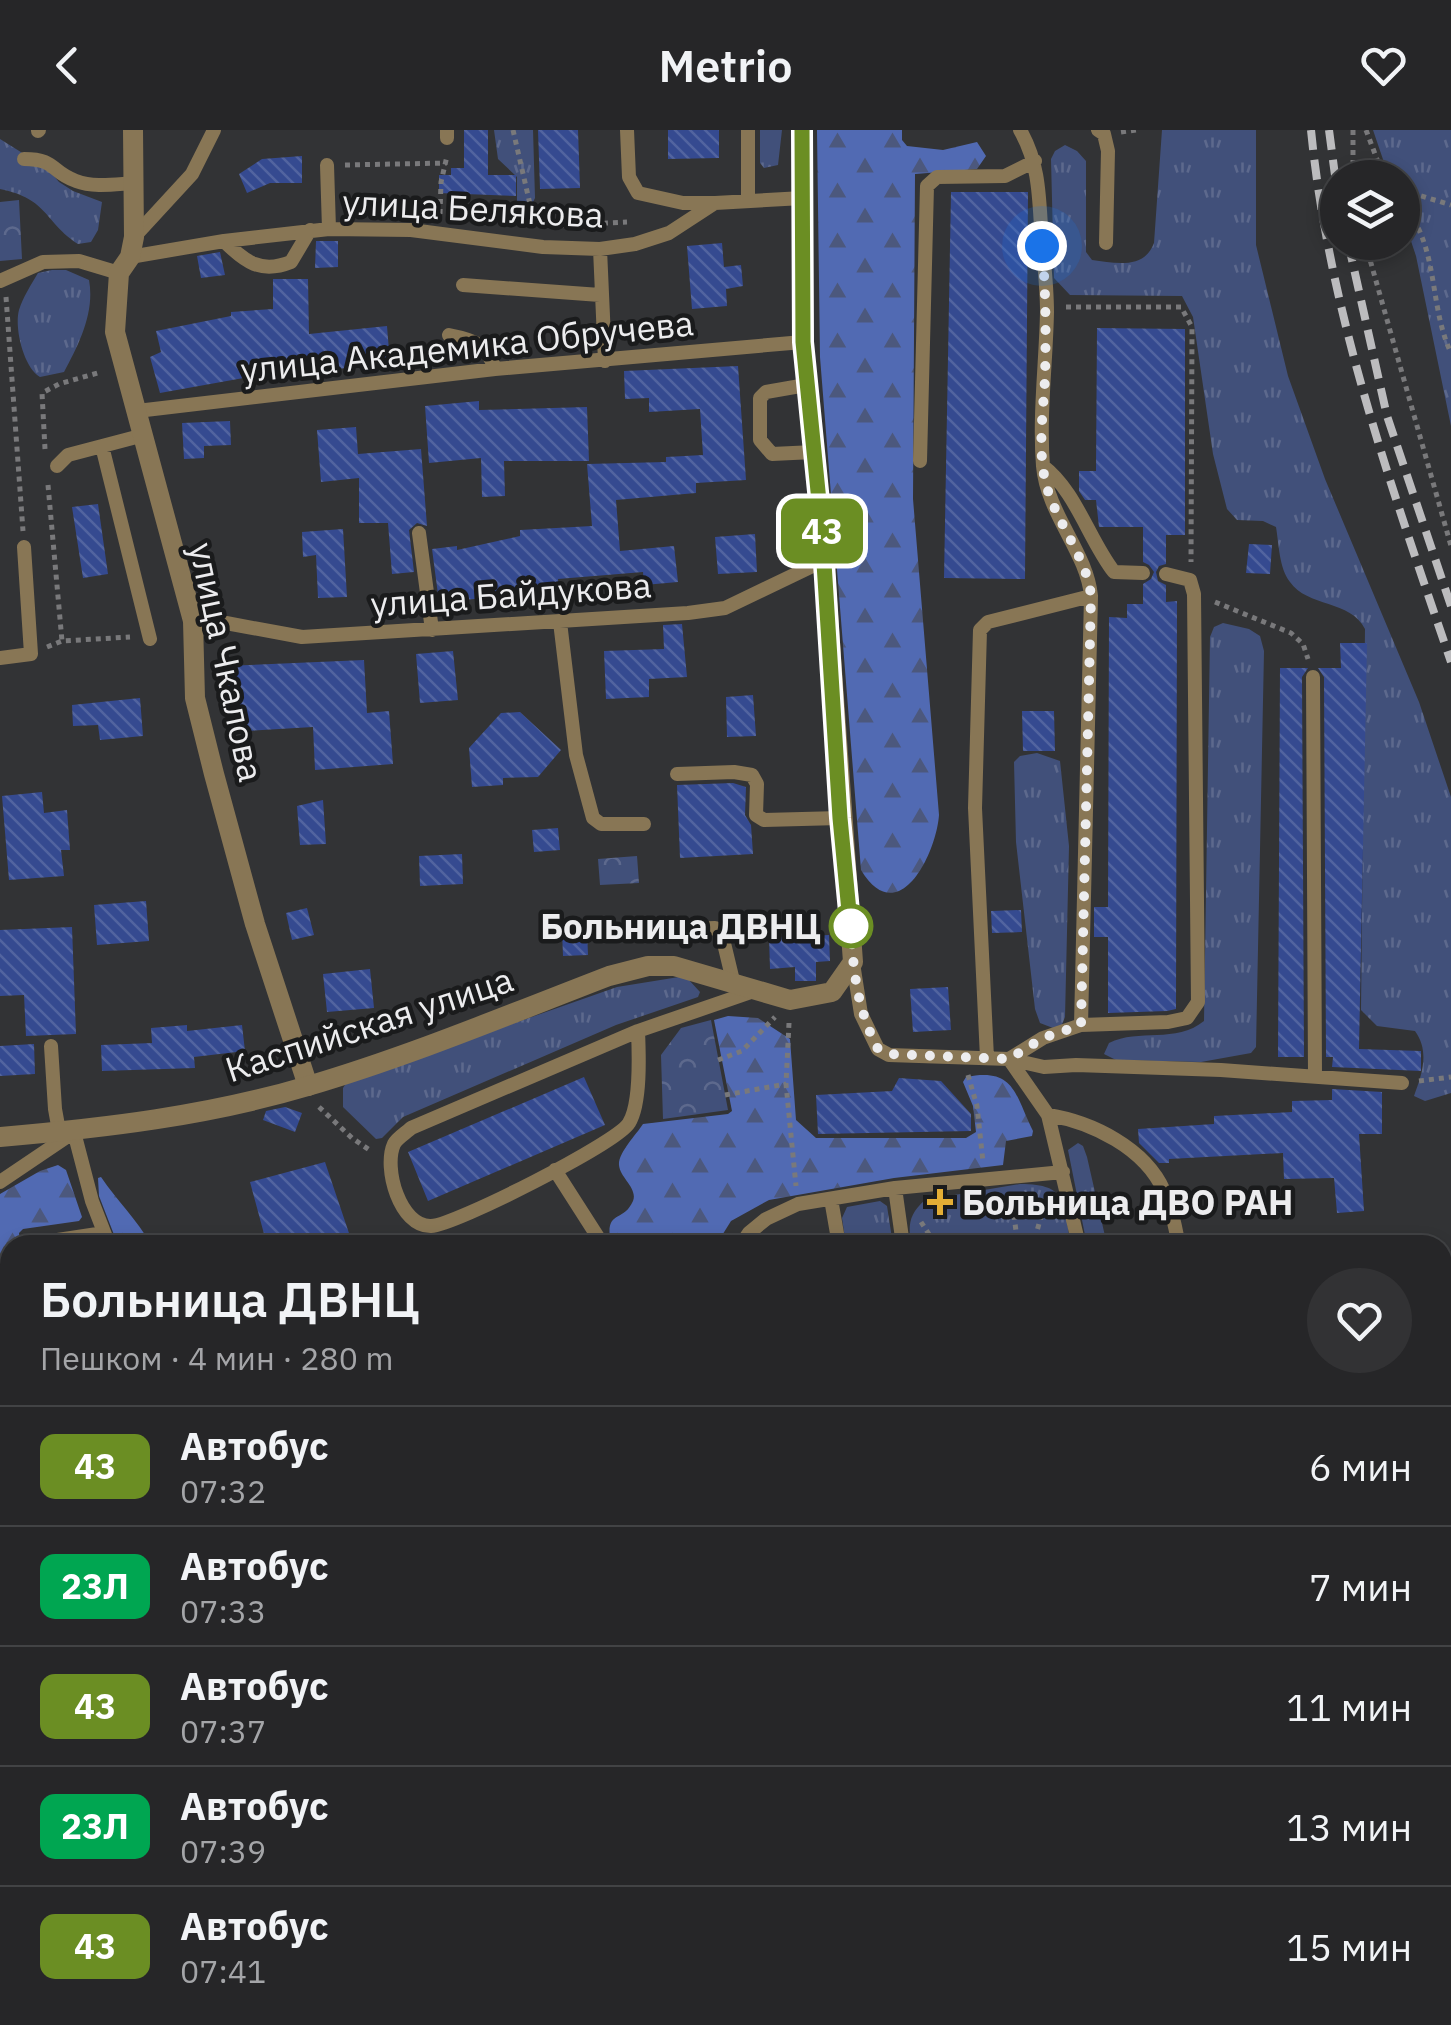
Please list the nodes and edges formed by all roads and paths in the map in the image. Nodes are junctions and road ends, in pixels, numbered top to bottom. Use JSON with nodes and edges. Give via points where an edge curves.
{"nodes":[{"id":1,"x":132,"y":130,"type":"edge"},
{"id":2,"x":214,"y":130,"type":"edge"},
{"id":3,"x":513,"y":130,"type":"edge"},
{"id":4,"x":627,"y":130,"type":"edge"},
{"id":5,"x":748,"y":130,"type":"edge"},
{"id":6,"x":802,"y":130,"type":"edge"},
{"id":7,"x":1020,"y":130,"type":"edge"},
{"id":8,"x":1098,"y":130,"type":"edge"},
{"id":9,"x":1353,"y":130,"type":"edge"},
{"id":10,"x":1366,"y":130,"type":"edge"},
{"id":11,"x":24,"y":159,"type":"dead end"},
{"id":12,"x":1354,"y":160,"type":"edge"},
{"id":13,"x":1377,"y":160,"type":"edge"},
{"id":14,"x":1035,"y":162,"type":"junction"},
{"id":15,"x":446,"y":163,"type":"dead end"},
{"id":16,"x":327,"y":165,"type":"joint"},
{"id":17,"x":135,"y":183,"type":"junction"},
{"id":18,"x":1420,"y":196,"type":"edge"},
{"id":19,"x":802,"y":198,"type":"junction"},
{"id":20,"x":748,"y":201,"type":"junction"},
{"id":21,"x":715,"y":202,"type":"junction"},
{"id":22,"x":1451,"y":205,"type":"edge"},
{"id":23,"x":632,"y":222,"type":"dead end"},
{"id":24,"x":578,"y":225,"type":"dead end"},
{"id":25,"x":535,"y":226,"type":"dead end"},
{"id":26,"x":330,"y":229,"type":"junction"},
{"id":27,"x":310,"y":230,"type":"junction"},
{"id":28,"x":1420,"y":230,"type":"edge"},
{"id":29,"x":224,"y":240,"type":"junction"},
{"id":30,"x":1106,"y":244,"type":"dead end"},
{"id":31,"x":600,"y":249,"type":"junction"},
{"id":32,"x":128,"y":255,"type":"junction"},
{"id":33,"x":1370,"y":260,"type":"edge"},
{"id":34,"x":2,"y":280,"type":"edge"},
{"id":35,"x":463,"y":285,"type":"dead end"},
{"id":36,"x":600,"y":295,"type":"junction"},
{"id":37,"x":1047,"y":307,"type":"junction"},
{"id":38,"x":449,"y":335,"type":"dead end"},
{"id":39,"x":803,"y":342,"type":"junction"},
{"id":40,"x":1451,"y":354,"type":"edge"},
{"id":41,"x":605,"y":361,"type":"junction"},
{"id":42,"x":495,"y":370,"type":"junction"},
{"id":43,"x":806,"y":385,"type":"junction"},
{"id":44,"x":137,"y":411,"type":"junction"},
{"id":45,"x":144,"y":435,"type":"junction"},
{"id":46,"x":102,"y":446,"type":"junction"},
{"id":47,"x":814,"y":452,"type":"junction"},
{"id":48,"x":920,"y":461,"type":"dead end"},
{"id":49,"x":57,"y":466,"type":"dead end"},
{"id":50,"x":1043,"y":466,"type":"junction"},
{"id":51,"x":419,"y":533,"type":"dead end"},
{"id":52,"x":1451,"y":546,"type":"edge"},
{"id":53,"x":24,"y":547,"type":"joint"},
{"id":54,"x":823,"y":561,"type":"junction"},
{"id":55,"x":1144,"y":573,"type":"dead end"},
{"id":56,"x":1166,"y":574,"type":"dead end"},
{"id":57,"x":1192,"y":587,"type":"junction"},
{"id":58,"x":1091,"y":596,"type":"junction"},
{"id":59,"x":193,"y":622,"type":"junction"},
{"id":60,"x":560,"y":622,"type":"junction"},
{"id":61,"x":432,"y":630,"type":"junction"},
{"id":62,"x":107,"y":638,"type":"dead end"},
{"id":63,"x":150,"y":640,"type":"dead end"},
{"id":64,"x":62,"y":641,"type":"dead end"},
{"id":65,"x":0,"y":658,"type":"edge"},
{"id":66,"x":1313,"y":676,"type":"joint"},
{"id":67,"x":676,"y":774,"type":"dead end"},
{"id":68,"x":840,"y":818,"type":"junction"},
{"id":69,"x":644,"y":824,"type":"dead end"},
{"id":70,"x":609,"y":932,"type":"dead end"},
{"id":71,"x":852,"y":962,"type":"junction"},
{"id":72,"x":744,"y":988,"type":"junction"},
{"id":73,"x":790,"y":1000,"type":"junction"},
{"id":74,"x":1081,"y":1025,"type":"junction"},
{"id":75,"x":638,"y":1031,"type":"junction"},
{"id":76,"x":51,"y":1046,"type":"dead end"},
{"id":77,"x":963,"y":1058,"type":"junction"},
{"id":78,"x":988,"y":1058,"type":"junction"},
{"id":79,"x":1009,"y":1059,"type":"junction"},
{"id":80,"x":718,"y":1060,"type":"dead end"},
{"id":81,"x":1315,"y":1076,"type":"junction"},
{"id":82,"x":1451,"y":1077,"type":"edge"},
{"id":83,"x":1402,"y":1083,"type":"joint"},
{"id":84,"x":786,"y":1084,"type":"junction"},
{"id":85,"x":310,"y":1094,"type":"junction"},
{"id":86,"x":725,"y":1095,"type":"dead end"},
{"id":87,"x":1048,"y":1115,"type":"junction"},
{"id":88,"x":67,"y":1132,"type":"junction"},
{"id":89,"x":0,"y":1136,"type":"edge"},
{"id":90,"x":390,"y":1164,"type":"junction"},
{"id":91,"x":556,"y":1170,"type":"junction"},
{"id":92,"x":1058,"y":1173,"type":"junction"},
{"id":93,"x":1008,"y":1178,"type":"junction"},
{"id":94,"x":985,"y":1180,"type":"junction"},
{"id":95,"x":0,"y":1182,"type":"edge"},
{"id":96,"x":895,"y":1188,"type":"junction"},
{"id":97,"x":831,"y":1198,"type":"junction"},
{"id":98,"x":798,"y":1204,"type":"junction"},
{"id":99,"x":105,"y":1235,"type":"edge"},
{"id":100,"x":597,"y":1235,"type":"edge"},
{"id":101,"x":748,"y":1235,"type":"edge"},
{"id":102,"x":837,"y":1235,"type":"edge"},
{"id":103,"x":902,"y":1235,"type":"edge"},
{"id":104,"x":1017,"y":1235,"type":"edge"},
{"id":105,"x":1035,"y":1235,"type":"edge"},
{"id":106,"x":1076,"y":1235,"type":"edge"},
{"id":107,"x":1176,"y":1235,"type":"edge"}],
"edges":[{"from":1,"to":17,"type":"street","name":"улица Чкалова"},
{"from":2,"to":32,"type":"lane","via":[[192,174]]},
{"from":3,"to":25,"type":"path"},
{"from":4,"to":21,"type":"lane","via":[[629,177],[638,194]]},
{"from":5,"to":20,"type":"lane"},
{"from":6,"to":19,"type":"street"},
{"from":7,"to":14,"type":"lane"},
{"from":8,"to":30,"type":"lane","via":[[1108,151]]},
{"from":9,"to":12,"type":"path"},
{"from":10,"to":13,"type":"path"},
{"from":11,"to":17,"type":"lane","via":[[44,159],[75,181]]},
{"from":14,"to":37,"type":"lane"},
{"from":14,"to":48,"type":"lane","via":[[1005,176],[937,177],[927,186]]},
{"from":15,"to":16,"type":"path"},
{"from":16,"to":26,"type":"lane"},
{"from":17,"to":32,"type":"street","name":"улица Чкалова"},
{"from":18,"to":22,"type":"path"},
{"from":19,"to":20,"type":"lane"},
{"from":19,"to":39,"type":"street"},
{"from":20,"to":21,"type":"lane"},
{"from":21,"to":31,"type":"lane","name":"улица Белякова","via":[[669,232]]},
{"from":23,"to":24,"type":"path"},
{"from":26,"to":27,"type":"lane","name":"улица Белякова"},
{"from":26,"to":31,"type":"lane","name":"улица Белякова"},
{"from":27,"to":29,"type":"lane","name":"улица Белякова"},
{"from":27,"to":29,"type":"lane","via":[[292,262],[280,266],[259,268]]},
{"from":28,"to":40,"type":"path"},
{"from":29,"to":32,"type":"lane","name":"улица Белякова"},
{"from":31,"to":36,"type":"lane"},
{"from":32,"to":34,"type":"lane","via":[[43,262]]},
{"from":32,"to":44,"type":"street","name":"улица Чкалова","via":[[115,332]]},
{"from":33,"to":52,"type":"path"},
{"from":34,"to":53,"type":"path"},
{"from":35,"to":36,"type":"lane"},
{"from":36,"to":41,"type":"lane"},
{"from":37,"to":50,"type":"lane"},
{"from":37,"to":57,"type":"path","via":[[1181,307],[1192,328]]},
{"from":38,"to":42,"type":"lane","via":[[484,346]]},
{"from":39,"to":41,"type":"lane","name":"улица Академика Обручева"},
{"from":39,"to":43,"type":"street"},
{"from":41,"to":42,"type":"lane","name":"улица Академика Обручева"},
{"from":42,"to":44,"type":"lane","name":"улица Академика Обручева"},
{"from":43,"to":47,"type":"street"},
{"from":43,"to":47,"type":"lane","via":[[760,398],[760,440],[772,454]]},
{"from":44,"to":45,"type":"street","name":"улица Чкалова"},
{"from":45,"to":46,"type":"lane"},
{"from":45,"to":59,"type":"street","name":"улица Чкалова"},
{"from":46,"to":49,"type":"lane","via":[[68,455]]},
{"from":46,"to":63,"type":"lane"},
{"from":47,"to":54,"type":"street"},
{"from":50,"to":55,"type":"lane","via":[[1058,477],[1114,572]]},
{"from":50,"to":58,"type":"lane"},
{"from":51,"to":61,"type":"lane"},
{"from":53,"to":65,"type":"lane","via":[[31,654]]},
{"from":54,"to":60,"type":"lane","name":"улица Байдукова","via":[[725,608]]},
{"from":54,"to":68,"type":"street"},
{"from":56,"to":57,"type":"lane"},
{"from":57,"to":66,"type":"path","via":[[1291,634],[1303,644]]},
{"from":57,"to":74,"type":"lane","via":[[1198,1002],[1187,1018],[1168,1022]]},
{"from":58,"to":74,"type":"lane"},
{"from":58,"to":78,"type":"lane","via":[[988,622],[980,630],[975,808]]},
{"from":59,"to":61,"type":"lane","name":"улица Байдукова","via":[[302,636]]},
{"from":59,"to":85,"type":"street","name":"улица Чкалова","via":[[195,698],[209,755]]},
{"from":60,"to":61,"type":"lane","name":"улица Байдукова"},
{"from":60,"to":69,"type":"lane","via":[[576,755],[592,818]]},
{"from":62,"to":64,"type":"path"},
{"from":66,"to":81,"type":"lane"},
{"from":67,"to":68,"type":"lane","via":[[752,776],[756,815],[764,820]]},
{"from":68,"to":71,"type":"street"},
{"from":70,"to":72,"type":"lane","via":[[715,928]]},
{"from":71,"to":73,"type":"street","via":[[832,992]]},
{"from":71,"to":77,"type":"lane","via":[[861,1014],[878,1049]]},
{"from":72,"to":73,"type":"street","name":"Каспийская улица"},
{"from":72,"to":75,"type":"lane"},
{"from":72,"to":85,"type":"street","name":"Каспийская улица","via":[[690,969],[648,966]]},
{"from":73,"to":80,"type":"path","via":[[742,1050]]},
{"from":73,"to":84,"type":"path"},
{"from":74,"to":79,"type":"lane"},
{"from":75,"to":90,"type":"lane","via":[[411,1128],[395,1143]]},
{"from":75,"to":91,"type":"lane","via":[[632,1120]]},
{"from":76,"to":88,"type":"lane","via":[[55,1109]]},
{"from":77,"to":78,"type":"lane"},
{"from":77,"to":94,"type":"path","via":[[977,1106]]},
{"from":78,"to":79,"type":"lane"},
{"from":79,"to":81,"type":"lane","via":[[1044,1067]]},
{"from":79,"to":87,"type":"lane"},
{"from":81,"to":83,"type":"lane"},
{"from":82,"to":83,"type":"path"},
{"from":84,"to":86,"type":"path"},
{"from":84,"to":98,"type":"path"},
{"from":85,"to":88,"type":"street","name":"Каспийская улица"},
{"from":85,"to":90,"type":"path","via":[[352,1138]]},
{"from":87,"to":92,"type":"lane"},
{"from":87,"to":107,"type":"lane","via":[[1090,1126],[1143,1161],[1164,1190]]},
{"from":88,"to":89,"type":"street","name":"Каспийская улица"},
{"from":88,"to":95,"type":"lane"},
{"from":88,"to":99,"type":"lane"},
{"from":90,"to":91,"type":"lane","via":[[407,1212],[429,1226]]},
{"from":91,"to":100,"type":"lane"},
{"from":92,"to":93,"type":"lane"},
{"from":92,"to":105,"type":"path"},
{"from":92,"to":106,"type":"lane"},
{"from":93,"to":94,"type":"lane"},
{"from":93,"to":104,"type":"path"},
{"from":94,"to":96,"type":"lane"},
{"from":96,"to":97,"type":"lane"},
{"from":96,"to":103,"type":"lane"},
{"from":97,"to":98,"type":"lane"},
{"from":97,"to":102,"type":"lane"},
{"from":98,"to":101,"type":"lane"}]}
